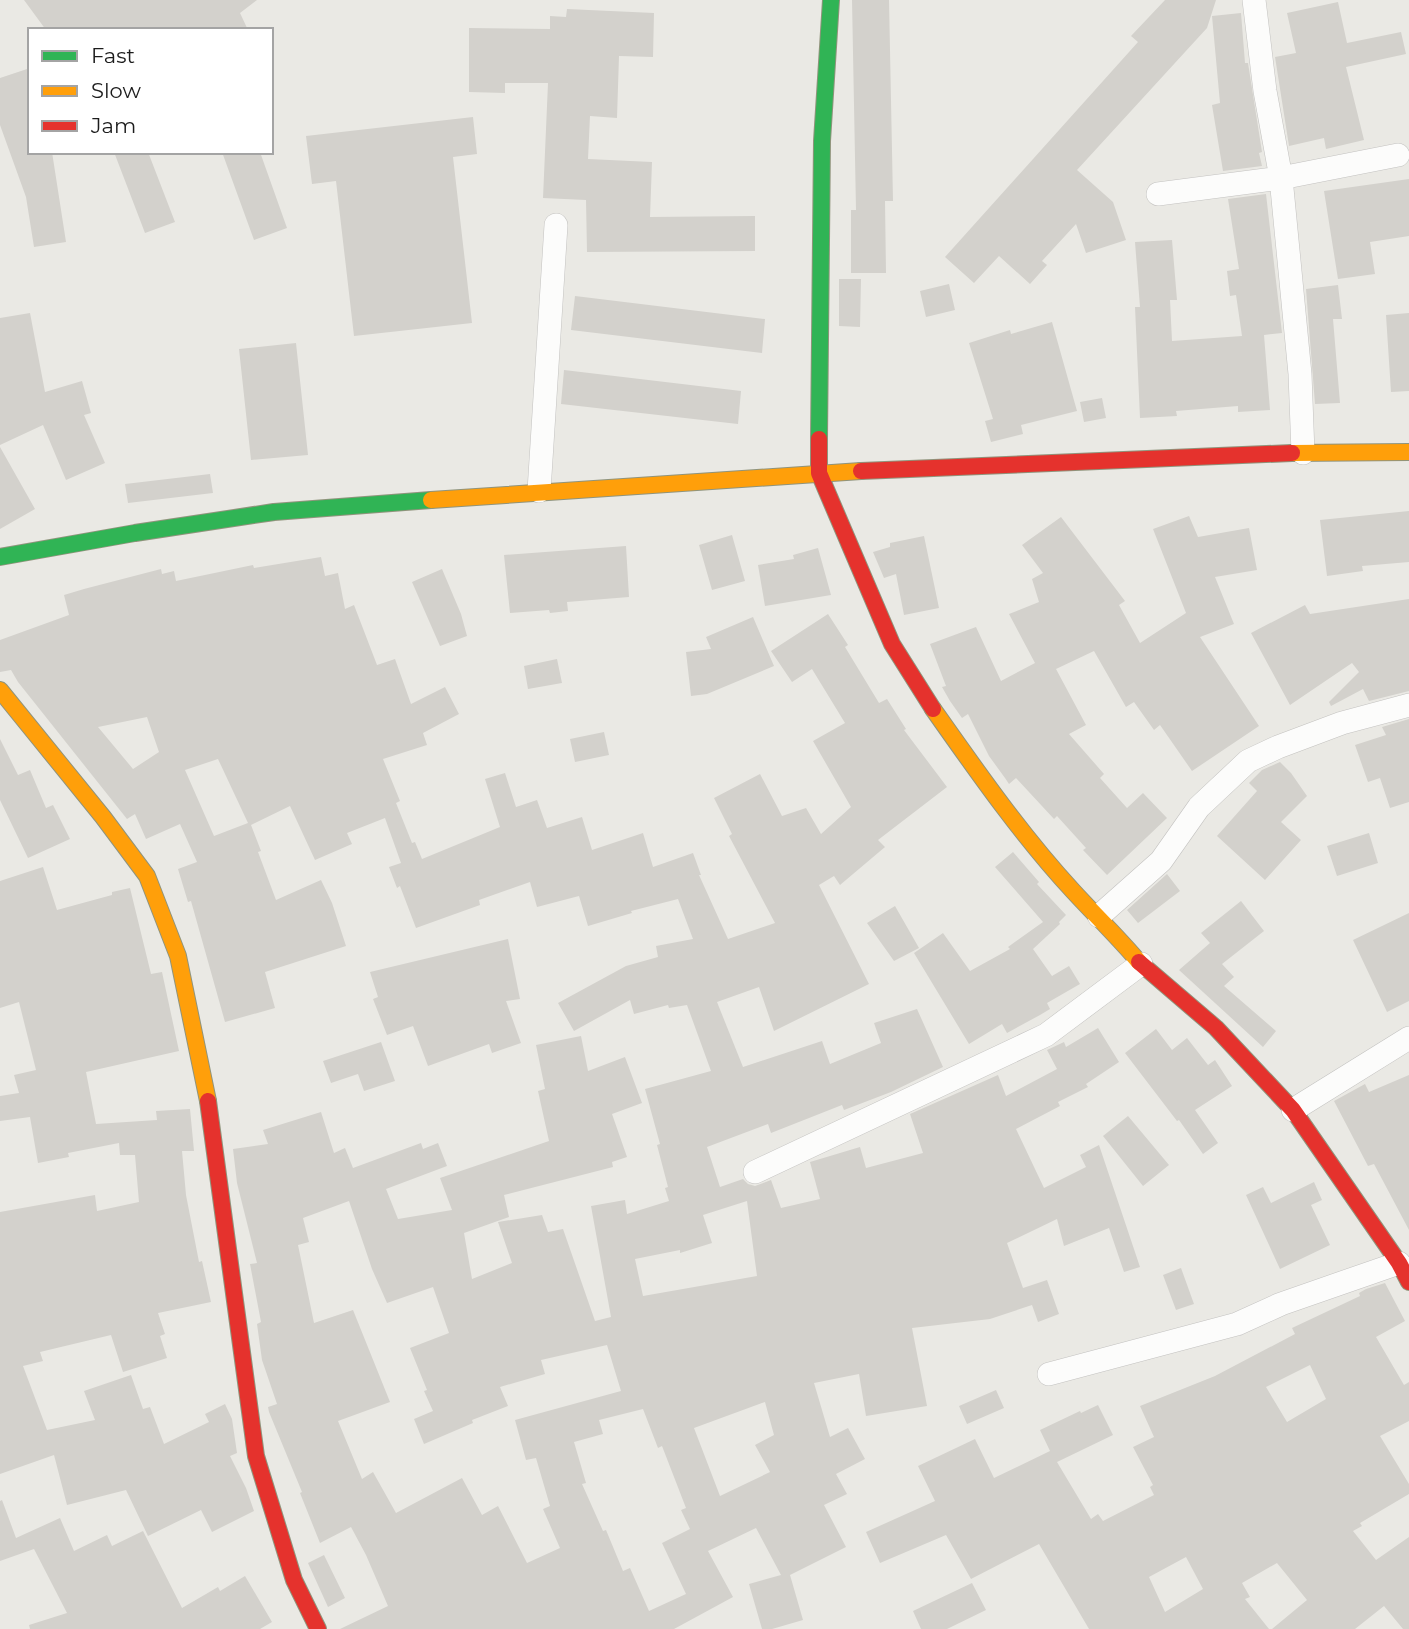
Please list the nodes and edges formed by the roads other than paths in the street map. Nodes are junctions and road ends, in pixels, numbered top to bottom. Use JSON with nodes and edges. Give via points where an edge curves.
{"nodes":[{"id":1,"x":831,"y":0,"type":"edge"},
{"id":2,"x":1254,"y":0,"type":"edge"},
{"id":3,"x":1398,"y":155,"type":"dead end"},
{"id":4,"x":1281,"y":178,"type":"junction"},
{"id":5,"x":1158,"y":194,"type":"dead end"},
{"id":6,"x":556,"y":225,"type":"dead end"},
{"id":7,"x":1409,"y":452,"type":"edge"},
{"id":8,"x":1303,"y":453,"type":"junction"},
{"id":9,"x":818,"y":473,"type":"junction"},
{"id":10,"x":538,"y":491,"type":"junction"},
{"id":11,"x":0,"y":557,"type":"edge"},
{"id":12,"x":0,"y":690,"type":"edge"},
{"id":13,"x":1409,"y":705,"type":"edge"},
{"id":14,"x":1099,"y":916,"type":"junction"},
{"id":15,"x":1140,"y":964,"type":"junction"},
{"id":16,"x":1409,"y":1038,"type":"edge"},
{"id":17,"x":1293,"y":1110,"type":"junction"},
{"id":18,"x":755,"y":1172,"type":"dead end"},
{"id":19,"x":1404,"y":1273,"type":"edge"},
{"id":20,"x":1049,"y":1374,"type":"dead end"},
{"id":21,"x":318,"y":1629,"type":"edge"}],
"edges":[{"from":1,"to":9,"type":"street","via":[[822,141]]},
{"from":2,"to":4,"type":"street"},
{"from":3,"to":4,"type":"street"},
{"from":4,"to":5,"type":"street"},
{"from":4,"to":8,"type":"street"},
{"from":6,"to":10,"type":"street"},
{"from":7,"to":8,"type":"street"},
{"from":8,"to":9,"type":"street"},
{"from":9,"to":10,"type":"street"},
{"from":9,"to":14,"type":"street","via":[[892,644],[929,704],[990,789]]},
{"from":10,"to":11,"type":"street","via":[[274,512]]},
{"from":12,"to":21,"type":"street","via":[[147,876],[178,956],[207,1096],[256,1457],[294,1580]]},
{"from":13,"to":14,"type":"street","via":[[1342,723],[1248,761],[1199,807],[1161,862]]},
{"from":14,"to":15,"type":"street"},
{"from":15,"to":17,"type":"street","via":[[1216,1028]]},
{"from":15,"to":18,"type":"street","via":[[1046,1035]]},
{"from":16,"to":17,"type":"street"},
{"from":17,"to":19,"type":"street"},
{"from":19,"to":20,"type":"street","via":[[1282,1304],[1237,1324]]}]}
